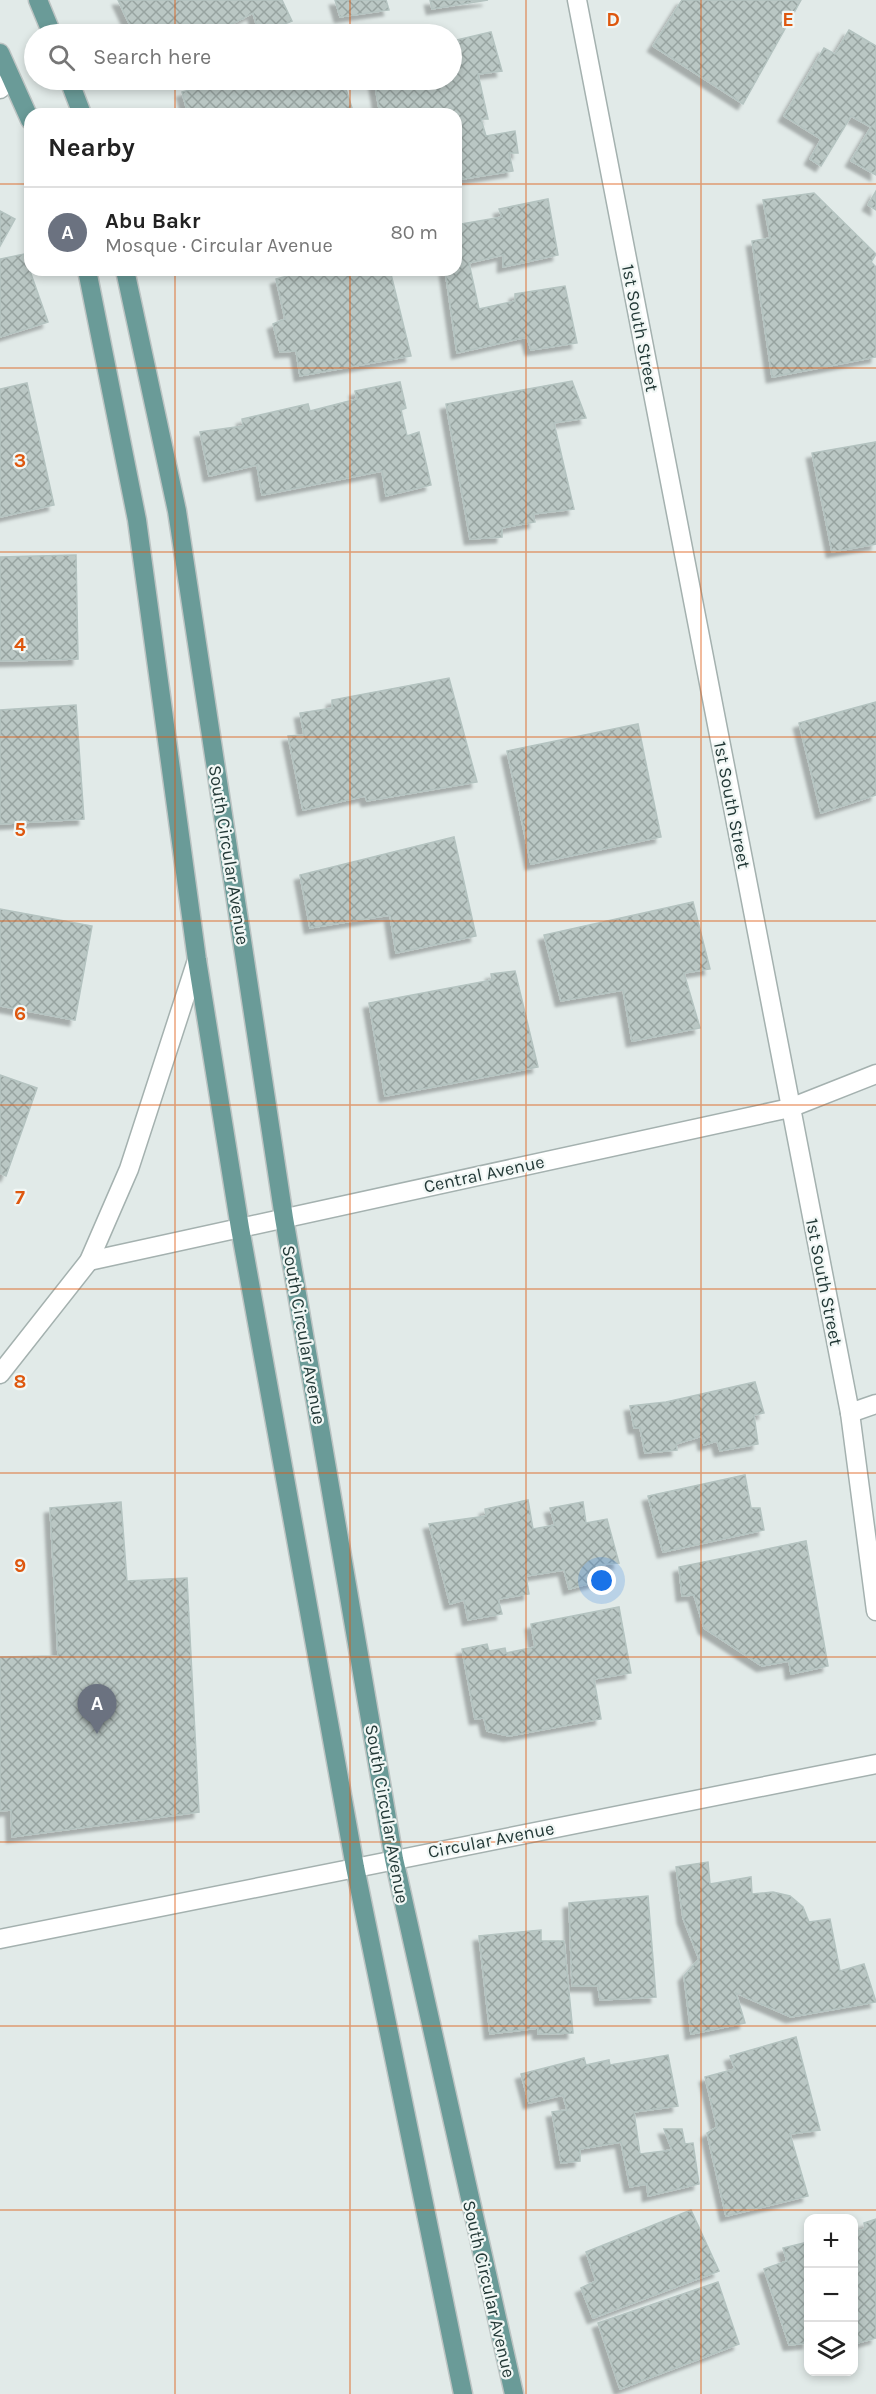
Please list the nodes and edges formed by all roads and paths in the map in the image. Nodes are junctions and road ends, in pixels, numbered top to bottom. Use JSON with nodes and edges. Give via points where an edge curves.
{"nodes":[{"id":1,"x":38,"y":0,"type":"edge"},
{"id":2,"x":577,"y":0,"type":"edge"},
{"id":3,"x":48,"y":24,"type":"edge"},
{"id":4,"x":0,"y":53,"type":"edge"},
{"id":5,"x":6,"y":84,"type":"edge"},
{"id":6,"x":73,"y":90,"type":"edge"},
{"id":7,"x":80,"y":108,"type":"edge"},
{"id":8,"x":24,"y":111,"type":"edge"},
{"id":9,"x":88,"y":276,"type":"edge"},
{"id":10,"x":126,"y":276,"type":"edge"},
{"id":11,"x":197,"y":960,"type":"junction"},
{"id":12,"x":876,"y":1074,"type":"edge"},
{"id":13,"x":790,"y":1108,"type":"junction"},
{"id":14,"x":284,"y":1218,"type":"junction"},
{"id":15,"x":240,"y":1228,"type":"junction"},
{"id":16,"x":89,"y":1261,"type":"junction"},
{"id":17,"x":0,"y":1374,"type":"edge"},
{"id":18,"x":876,"y":1404,"type":"edge"},
{"id":19,"x":850,"y":1413,"type":"junction"},
{"id":20,"x":876,"y":1611,"type":"edge"},
{"id":21,"x":876,"y":1764,"type":"edge"},
{"id":22,"x":394,"y":1859,"type":"junction"},
{"id":23,"x":355,"y":1867,"type":"junction"},
{"id":24,"x":0,"y":1939,"type":"edge"},
{"id":25,"x":463,"y":2394,"type":"edge"},
{"id":26,"x":514,"y":2394,"type":"edge"}],
"edges":[{"from":1,"to":3,"type":"main road"},
{"from":2,"to":13,"type":"street","name":"1st South Street"},
{"from":4,"to":5,"type":"main road"},
{"from":5,"to":8,"type":"main road"},
{"from":6,"to":7,"type":"main road"},
{"from":9,"to":11,"type":"main road","via":[[137,520]]},
{"from":10,"to":14,"type":"main road","name":"South Circular Avenue","via":[[177,511]]},
{"from":11,"to":15,"type":"main road"},
{"from":11,"to":16,"type":"street","via":[[129,1168]]},
{"from":12,"to":13,"type":"street","name":"Central Avenue"},
{"from":13,"to":14,"type":"street","name":"Central Avenue"},
{"from":13,"to":19,"type":"street","name":"1st South Street"},
{"from":14,"to":15,"type":"street","name":"Central Avenue"},
{"from":14,"to":22,"type":"main road","name":"South Circular Avenue"},
{"from":15,"to":16,"type":"street","name":"Central Avenue"},
{"from":15,"to":23,"type":"main road"},
{"from":16,"to":17,"type":"street"},
{"from":18,"to":19,"type":"street"},
{"from":19,"to":20,"type":"street","name":"1st South Street"},
{"from":21,"to":22,"type":"street","name":"Circular Avenue"},
{"from":22,"to":23,"type":"street","name":"Circular Avenue"},
{"from":22,"to":26,"type":"main road","name":"South Circular Avenue"},
{"from":23,"to":24,"type":"street","name":"Circular Avenue"},
{"from":23,"to":25,"type":"main road"}]}
